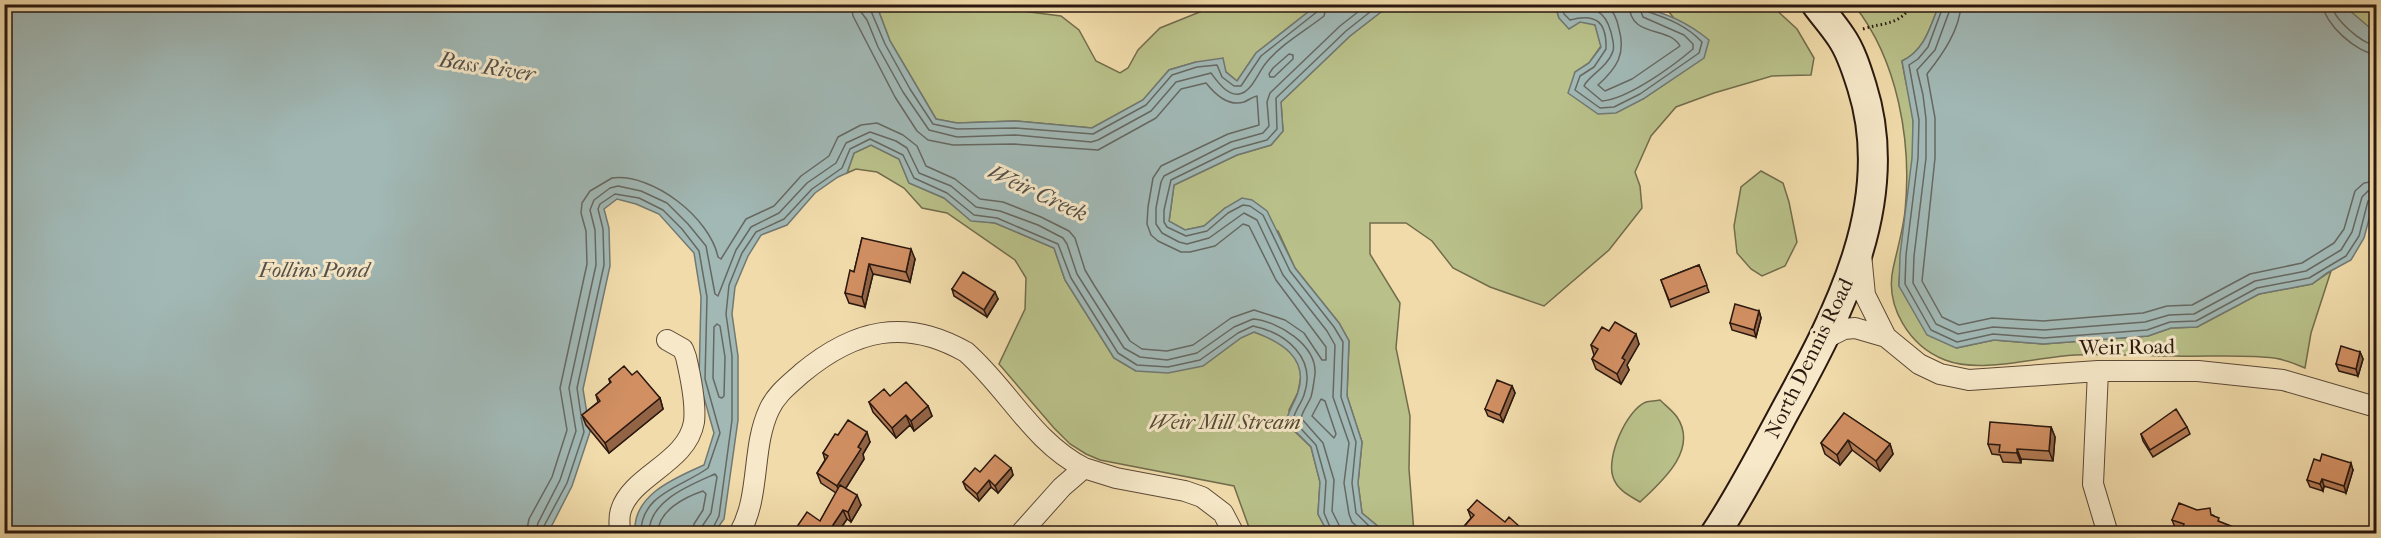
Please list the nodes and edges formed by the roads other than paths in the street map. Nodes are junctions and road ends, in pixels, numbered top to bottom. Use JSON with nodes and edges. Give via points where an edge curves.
{"nodes":[{"id":1,"x":1816,"y":4,"type":"edge"},
{"id":2,"x":1860,"y":248,"type":"junction"},
{"id":3,"x":1886,"y":337,"type":"junction"},
{"id":4,"x":668,"y":340,"type":"dead end"},
{"id":5,"x":1822,"y":340,"type":"junction"},
{"id":6,"x":2098,"y":370,"type":"junction"},
{"id":7,"x":2376,"y":407,"type":"edge"},
{"id":8,"x":1084,"y":468,"type":"junction"},
{"id":9,"x":620,"y":534,"type":"edge"},
{"id":10,"x":739,"y":534,"type":"edge"},
{"id":11,"x":1020,"y":534,"type":"edge"},
{"id":12,"x":1234,"y":534,"type":"edge"},
{"id":13,"x":1715,"y":534,"type":"edge"},
{"id":14,"x":2108,"y":534,"type":"edge"}],
"edges":[{"from":1,"to":2,"type":"main road","name":"North Dennis Road","via":[[1842,37],[1867,103],[1872,195]]},
{"from":2,"to":3,"type":"street","name":"Weir Road","via":[[1865,295]]},
{"from":2,"to":5,"type":"main road","name":"North Dennis Road"},
{"from":3,"to":5,"type":"street","name":"Weir Road","via":[[1855,328]]},
{"from":3,"to":6,"type":"street","name":"Weir Road","via":[[1919,364],[1953,378],[1987,380]]},
{"from":4,"to":9,"type":"street","via":[[683,349],[686,357],[694,420],[681,446],[624,502]]},
{"from":5,"to":13,"type":"main road","name":"North Dennis Road"},
{"from":6,"to":7,"type":"street","name":"Weir Road","via":[[2242,374],[2283,380]]},
{"from":6,"to":14,"type":"street","via":[[2093,484]]},
{"from":8,"to":10,"type":"street","via":[[1043,438],[966,352],[920,333],[880,333],[839,346],[778,396],[769,410],[757,453],[751,507]]},
{"from":8,"to":11,"type":"street"},
{"from":8,"to":12,"type":"street","via":[[1202,497],[1222,513]]}]}
